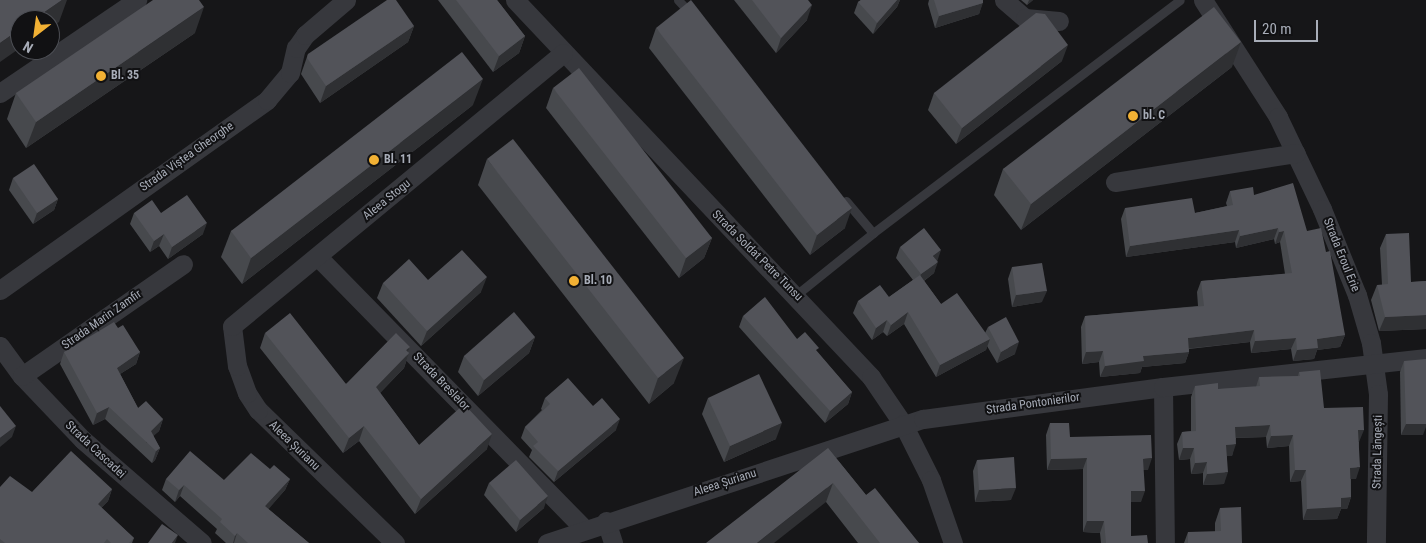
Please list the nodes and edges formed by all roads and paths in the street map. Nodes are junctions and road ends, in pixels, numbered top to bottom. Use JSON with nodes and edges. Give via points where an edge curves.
{"nodes":[{"id":1,"x":137,"y":0,"type":"edge"},
{"id":2,"x":346,"y":0,"type":"edge"},
{"id":3,"x":515,"y":0,"type":"edge"},
{"id":4,"x":678,"y":0,"type":"edge"},
{"id":5,"x":1004,"y":0,"type":"edge"},
{"id":6,"x":1180,"y":0,"type":"edge"},
{"id":7,"x":1203,"y":0,"type":"edge"},
{"id":8,"x":695,"y":18,"type":"edge"},
{"id":9,"x":1059,"y":21,"type":"dead end"},
{"id":10,"x":563,"y":54,"type":"junction"},
{"id":11,"x":0,"y":93,"type":"edge"},
{"id":12,"x":1296,"y":152,"type":"junction"},
{"id":13,"x":1115,"y":182,"type":"dead end"},
{"id":14,"x":841,"y":195,"type":"edge"},
{"id":15,"x":873,"y":233,"type":"junction"},
{"id":16,"x":318,"y":257,"type":"junction"},
{"id":17,"x":183,"y":264,"type":"dead end"},
{"id":18,"x":0,"y":290,"type":"edge"},
{"id":19,"x":796,"y":295,"type":"junction"},
{"id":20,"x":232,"y":326,"type":"joint"},
{"id":21,"x":0,"y":346,"type":"edge"},
{"id":22,"x":1426,"y":358,"type":"edge"},
{"id":23,"x":1375,"y":362,"type":"junction"},
{"id":24,"x":22,"y":376,"type":"junction"},
{"id":25,"x":1162,"y":387,"type":"junction"},
{"id":26,"x":903,"y":424,"type":"junction"},
{"id":27,"x":606,"y":521,"type":"junction"},
{"id":28,"x":584,"y":529,"type":"junction"},
{"id":29,"x":202,"y":543,"type":"edge"},
{"id":30,"x":395,"y":543,"type":"edge"},
{"id":31,"x":547,"y":543,"type":"edge"},
{"id":32,"x":613,"y":543,"type":"edge"},
{"id":33,"x":953,"y":543,"type":"edge"},
{"id":34,"x":1166,"y":543,"type":"edge"},
{"id":35,"x":1376,"y":543,"type":"edge"}],
"edges":[{"from":1,"to":11,"type":"street"},
{"from":2,"to":18,"type":"street","name":"Strada Viștea Gheorghe","via":[[305,34],[296,48],[290,72],[267,100]]},
{"from":3,"to":10,"type":"street","name":"Strada Soldat Petre Tunsu"},
{"from":4,"to":8,"type":"lane"},
{"from":5,"to":9,"type":"street","via":[[1025,18]]},
{"from":6,"to":15,"type":"lane"},
{"from":7,"to":12,"type":"street","name":"Strada Eroul Erie","via":[[1261,88]]},
{"from":10,"to":16,"type":"street","name":"Aleea Stogu"},
{"from":10,"to":19,"type":"street","name":"Strada Soldat Petre Tunsu"},
{"from":12,"to":13,"type":"street"},
{"from":12,"to":23,"type":"street","name":"Strada Eroul Erie","via":[[1344,259]]},
{"from":14,"to":15,"type":"lane"},
{"from":15,"to":19,"type":"lane"},
{"from":16,"to":20,"type":"street","name":"Aleea Stogu"},
{"from":16,"to":28,"type":"street","name":"Strada Breslelor"},
{"from":17,"to":24,"type":"street","name":"Strada Marin Zamfir"},
{"from":19,"to":26,"type":"street","name":"Strada Soldat Petre Tunsu","via":[[870,377]]},
{"from":20,"to":30,"type":"street","name":"Aleea Șurianu","via":[[237,366],[247,393],[258,410]]},
{"from":21,"to":24,"type":"street","name":"Strada Cascadei"},
{"from":22,"to":23,"type":"street","name":"Strada Pontonierilor"},
{"from":23,"to":25,"type":"street","name":"Strada Pontonierilor"},
{"from":23,"to":35,"type":"street","name":"Strada Lăngești","via":[[1379,414]]},
{"from":24,"to":29,"type":"street","name":"Strada Cascadei","via":[[110,466]]},
{"from":25,"to":26,"type":"street","name":"Strada Pontonierilor"},
{"from":25,"to":34,"type":"street"},
{"from":26,"to":27,"type":"street","name":"Aleea Șurianu"},
{"from":26,"to":33,"type":"street","name":"Strada Soldat Petre Tunsu","via":[[931,480]]},
{"from":27,"to":28,"type":"street","name":"Aleea Șurianu"},
{"from":27,"to":32,"type":"street"},
{"from":28,"to":31,"type":"street","name":"Aleea Șurianu"}]}
